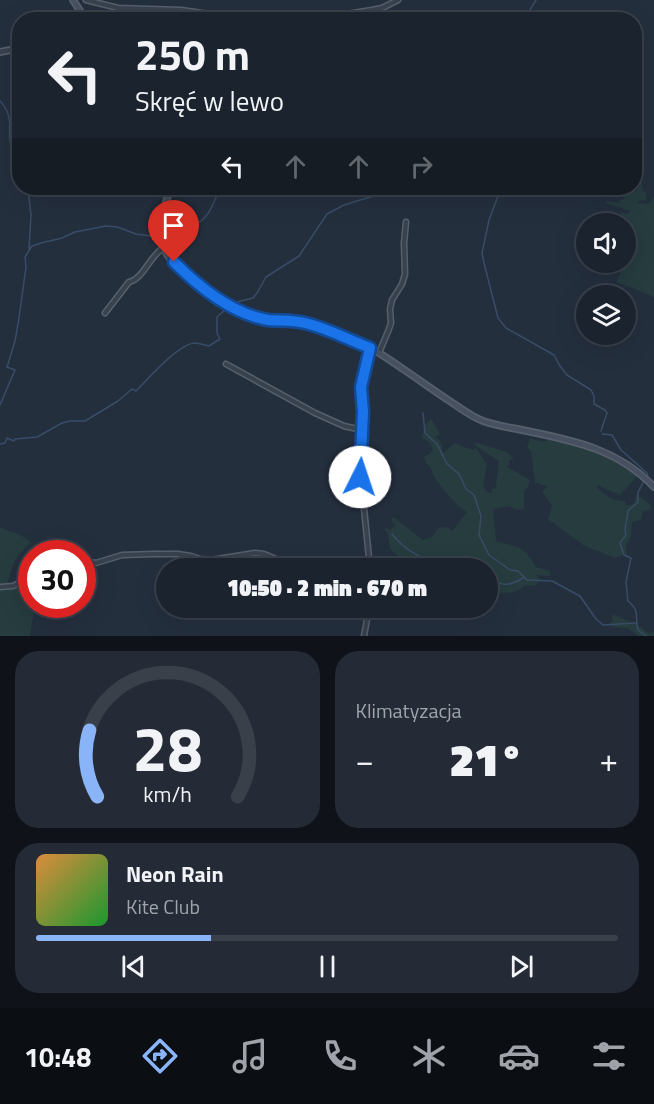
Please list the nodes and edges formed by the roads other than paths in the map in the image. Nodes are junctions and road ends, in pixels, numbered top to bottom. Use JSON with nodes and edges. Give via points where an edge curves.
{"nodes":[{"id":1,"x":86,"y":0,"type":"edge"},
{"id":2,"x":398,"y":0,"type":"edge"},
{"id":3,"x":195,"y":12,"type":"edge"},
{"id":4,"x":360,"y":12,"type":"edge"},
{"id":5,"x":169,"y":195,"type":"edge"},
{"id":6,"x":406,"y":222,"type":"dead end"},
{"id":7,"x":163,"y":248,"type":"junction"},
{"id":8,"x":105,"y":313,"type":"dead end"},
{"id":9,"x":370,"y":348,"type":"junction"},
{"id":10,"x":379,"y":353,"type":"junction"},
{"id":11,"x":226,"y":364,"type":"dead end"},
{"id":12,"x":362,"y":430,"type":"junction"},
{"id":13,"x":654,"y":487,"type":"edge"},
{"id":14,"x":197,"y":558,"type":"edge"},
{"id":15,"x":224,"y":558,"type":"edge"},
{"id":16,"x":273,"y":558,"type":"edge"},
{"id":17,"x":369,"y":558,"type":"edge"},
{"id":18,"x":96,"y":563,"type":"edge"},
{"id":19,"x":18,"y":584,"type":"edge"},
{"id":20,"x":0,"y":587,"type":"edge"},
{"id":21,"x":367,"y":618,"type":"edge"},
{"id":22,"x":364,"y":636,"type":"edge"}],
"edges":[{"from":1,"to":3,"type":"street","via":[[118,8]]},
{"from":2,"to":4,"type":"street"},
{"from":5,"to":7,"type":"main road","via":[[161,237]]},
{"from":6,"to":10,"type":"street","via":[[405,274],[390,309],[391,323]]},
{"from":7,"to":8,"type":"street"},
{"from":7,"to":9,"type":"main road","via":[[199,285],[230,305],[267,320],[306,323]]},
{"from":9,"to":10,"type":"main road"},
{"from":9,"to":12,"type":"street","via":[[361,387]]},
{"from":10,"to":13,"type":"main road","via":[[474,417],[590,446],[623,461]]},
{"from":11,"to":12,"type":"street","via":[[315,413]]},
{"from":12,"to":17,"type":"street","via":[[360,477]]},
{"from":14,"to":18,"type":"street","via":[[178,554],[122,555]]},
{"from":15,"to":16,"type":"street","via":[[255,553]]},
{"from":19,"to":20,"type":"street"},
{"from":21,"to":22,"type":"street"}]}
